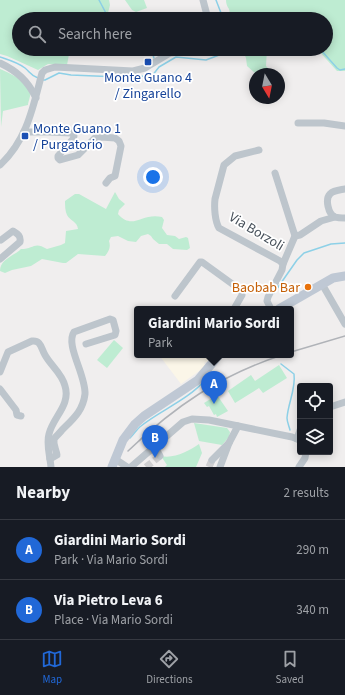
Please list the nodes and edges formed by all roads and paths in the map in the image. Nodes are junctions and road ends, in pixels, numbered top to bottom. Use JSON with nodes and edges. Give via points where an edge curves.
{"nodes":[{"id":1,"x":203,"y":0,"type":"edge"},
{"id":2,"x":206,"y":12,"type":"edge"},
{"id":3,"x":165,"y":56,"type":"edge"},
{"id":4,"x":0,"y":63,"type":"edge"},
{"id":5,"x":36,"y":98,"type":"junction"},
{"id":6,"x":298,"y":123,"type":"dead end"},
{"id":7,"x":345,"y":126,"type":"edge"},
{"id":8,"x":24,"y":132,"type":"junction"},
{"id":9,"x":259,"y":150,"type":"dead end"},
{"id":10,"x":0,"y":165,"type":"edge"},
{"id":11,"x":275,"y":173,"type":"dead end"},
{"id":12,"x":106,"y":183,"type":"dead end"},
{"id":13,"x":345,"y":189,"type":"edge"},
{"id":14,"x":335,"y":217,"type":"junction"},
{"id":15,"x":345,"y":218,"type":"edge"},
{"id":16,"x":295,"y":236,"type":"junction"},
{"id":17,"x":0,"y":240,"type":"edge"},
{"id":18,"x":0,"y":259,"type":"edge"},
{"id":19,"x":283,"y":264,"type":"junction"},
{"id":20,"x":345,"y":276,"type":"edge"},
{"id":21,"x":322,"y":284,"type":"junction"},
{"id":22,"x":175,"y":296,"type":"dead end"},
{"id":23,"x":236,"y":306,"type":"edge"},
{"id":24,"x":270,"y":306,"type":"edge"},
{"id":25,"x":284,"y":306,"type":"edge"},
{"id":26,"x":345,"y":324,"type":"edge"},
{"id":27,"x":86,"y":344,"type":"dead end"},
{"id":28,"x":216,"y":358,"type":"edge"},
{"id":29,"x":0,"y":372,"type":"edge"},
{"id":30,"x":0,"y":389,"type":"edge"},
{"id":31,"x":345,"y":402,"type":"edge"},
{"id":32,"x":333,"y":406,"type":"edge"},
{"id":33,"x":21,"y":416,"type":"dead end"},
{"id":34,"x":238,"y":426,"type":"junction"},
{"id":35,"x":297,"y":440,"type":"edge"},
{"id":36,"x":229,"y":443,"type":"junction"},
{"id":37,"x":155,"y":447,"type":"junction"},
{"id":38,"x":306,"y":455,"type":"edge"},
{"id":39,"x":160,"y":456,"type":"dead end"},
{"id":40,"x":50,"y":459,"type":"junction"},
{"id":41,"x":212,"y":460,"type":"tunnel mouth"},
{"id":42,"x":113,"y":463,"type":"edge"},
{"id":43,"x":51,"y":467,"type":"edge"},
{"id":44,"x":127,"y":467,"type":"edge"},
{"id":45,"x":131,"y":467,"type":"edge"},
{"id":46,"x":220,"y":467,"type":"edge"},
{"id":47,"x":299,"y":467,"type":"edge"}],
"edges":[{"from":1,"to":2,"type":"street"},
{"from":3,"to":5,"type":"street","via":[[133,71],[55,67],[45,70]]},
{"from":4,"to":5,"type":"street","via":[[19,74],[30,86]]},
{"from":5,"to":8,"type":"street"},
{"from":6,"to":7,"type":"street"},
{"from":8,"to":10,"type":"street"},
{"from":8,"to":12,"type":"street","via":[[72,134],[73,139],[58,156],[61,160],[78,155],[98,137],[115,138],[121,146],[121,151],[115,176]]},
{"from":9,"to":19,"type":"street","name":"Via Borzoli","via":[[235,156],[224,165],[215,199],[217,224],[220,229]]},
{"from":11,"to":16,"type":"street"},
{"from":13,"to":14,"type":"street","via":[[334,192],[327,198],[329,209]]},
{"from":14,"to":15,"type":"street"},
{"from":14,"to":16,"type":"street","via":[[321,221]]},
{"from":16,"to":19,"type":"street"},
{"from":17,"to":18,"type":"street","via":[[13,231],[20,238],[20,242]]},
{"from":19,"to":24,"type":"street","name":"Via Borzoli","via":[[268,297]]},
{"from":20,"to":21,"type":"main road","via":[[333,278]]},
{"from":21,"to":25,"type":"main road"},
{"from":21,"to":26,"type":"street"},
{"from":22,"to":23,"type":"street","via":[[202,262],[242,291]]},
{"from":27,"to":40,"type":"street","via":[[115,335],[113,320],[74,332],[72,335],[72,345],[84,382],[84,401],[78,414],[55,438],[57,454]]},
{"from":28,"to":42,"type":"main road","via":[[198,380],[135,424],[125,436]]},
{"from":29,"to":40,"type":"street","via":[[8,352],[36,341],[62,378],[66,399],[49,433]]},
{"from":30,"to":33,"type":"street","via":[[17,415]]},
{"from":31,"to":32,"type":"street"},
{"from":34,"to":35,"type":"street"},
{"from":34,"to":36,"type":"street"},
{"from":34,"to":37,"type":"street","via":[[199,419],[188,420]]},
{"from":36,"to":41,"type":"street"},
{"from":36,"to":46,"type":"street"},
{"from":37,"to":39,"type":"street"},
{"from":37,"to":45,"type":"street"},
{"from":38,"to":47,"type":"street"},
{"from":40,"to":43,"type":"street"},
{"from":42,"to":44,"type":"street"}]}
